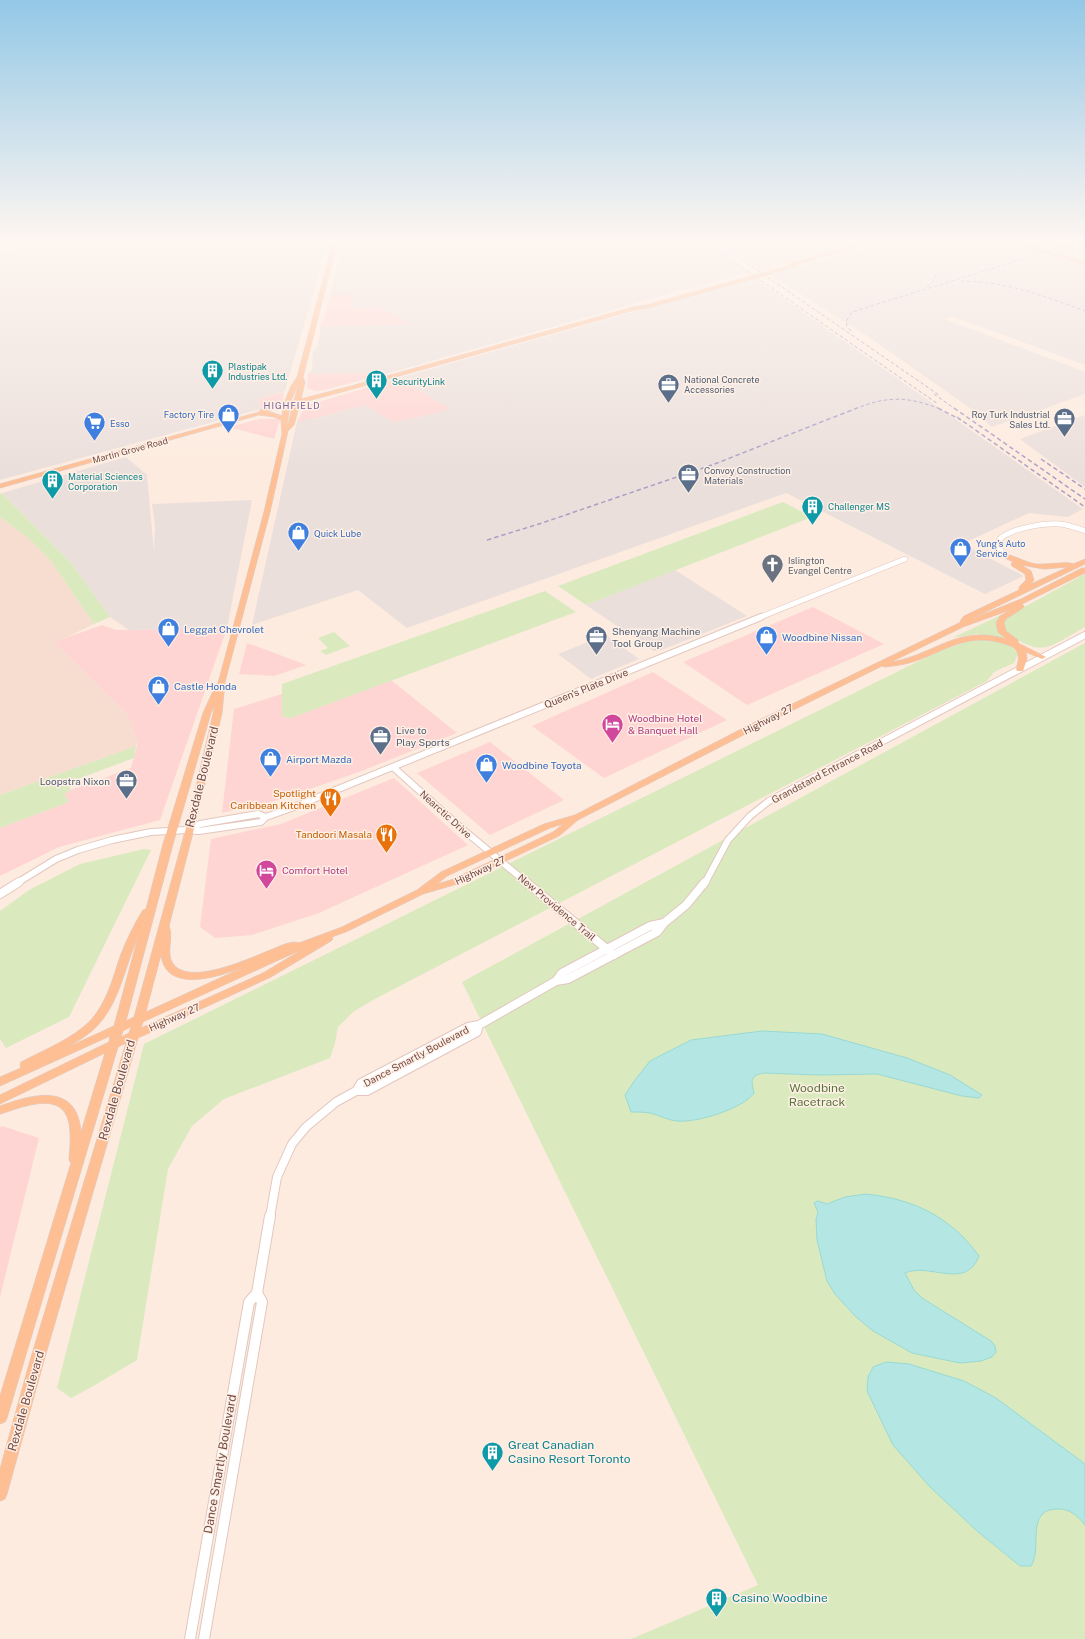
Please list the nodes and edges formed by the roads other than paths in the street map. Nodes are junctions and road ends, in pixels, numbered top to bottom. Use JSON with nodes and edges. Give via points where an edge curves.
{"nodes":[{"id":1,"x":315,"y":319,"type":"edge"},
{"id":2,"x":594,"y":319,"type":"edge"},
{"id":3,"x":300,"y":377,"type":"junction"},
{"id":4,"x":351,"y":388,"type":"junction"},
{"id":5,"x":306,"y":390,"type":"junction"},
{"id":6,"x":328,"y":392,"type":"junction"},
{"id":7,"x":296,"y":403,"type":"junction"},
{"id":8,"x":287,"y":406,"type":"junction"},
{"id":9,"x":259,"y":414,"type":"junction"},
{"id":10,"x":285,"y":420,"type":"junction"},
{"id":11,"x":286,"y":430,"type":"junction"},
{"id":12,"x":0,"y":486,"type":"edge"},
{"id":13,"x":1085,"y":531,"type":"edge"},
{"id":14,"x":1003,"y":555,"type":"junction"},
{"id":15,"x":905,"y":559,"type":"dead end"},
{"id":16,"x":1085,"y":560,"type":"edge"},
{"id":17,"x":1085,"y":570,"type":"edge"},
{"id":18,"x":1046,"y":590,"type":"junction"},
{"id":19,"x":1005,"y":600,"type":"junction"},
{"id":20,"x":960,"y":625,"type":"junction"},
{"id":21,"x":1085,"y":635,"type":"edge"},
{"id":22,"x":1011,"y":643,"type":"junction"},
{"id":23,"x":1022,"y":648,"type":"junction"},
{"id":24,"x":1042,"y":657,"type":"junction"},
{"id":25,"x":872,"y":668,"type":"junction"},
{"id":26,"x":1020,"y":669,"type":"junction"},
{"id":27,"x":221,"y":682,"type":"junction"},
{"id":28,"x":393,"y":767,"type":"junction"},
{"id":29,"x":578,"y":817,"type":"junction"},
{"id":30,"x":190,"y":829,"type":"junction"},
{"id":31,"x":172,"y":830,"type":"junction"},
{"id":32,"x":490,"y":853,"type":"junction"},
{"id":33,"x":500,"y":860,"type":"junction"},
{"id":34,"x":420,"y":892,"type":"junction"},
{"id":35,"x":0,"y":894,"type":"edge"},
{"id":36,"x":154,"y":897,"type":"junction"},
{"id":37,"x":664,"y":923,"type":"junction"},
{"id":38,"x":164,"y":924,"type":"junction"},
{"id":39,"x":345,"y":929,"type":"junction"},
{"id":40,"x":318,"y":939,"type":"junction"},
{"id":41,"x":607,"y":949,"type":"junction"},
{"id":42,"x":614,"y":955,"type":"junction"},
{"id":43,"x":556,"y":981,"type":"junction"},
{"id":44,"x":138,"y":1019,"type":"junction"},
{"id":45,"x":118,"y":1029,"type":"junction"},
{"id":46,"x":134,"y":1035,"type":"junction"},
{"id":47,"x":113,"y":1044,"type":"junction"},
{"id":48,"x":0,"y":1080,"type":"edge"},
{"id":49,"x":0,"y":1100,"type":"edge"},
{"id":50,"x":0,"y":1110,"type":"edge"},
{"id":51,"x":75,"y":1169,"type":"junction"},
{"id":52,"x":257,"y":1293,"type":"junction"},
{"id":53,"x":0,"y":1418,"type":"edge"},
{"id":54,"x":0,"y":1494,"type":"edge"},
{"id":55,"x":190,"y":1639,"type":"edge"},
{"id":56,"x":204,"y":1639,"type":"edge"}],
"edges":[{"from":1,"to":3,"type":"main road","name":"Rexdale Boulevard"},
{"from":2,"to":4,"type":"main road","name":"Martin Grove Road"},
{"from":3,"to":5,"type":"main road","name":"Rexdale Boulevard"},
{"from":3,"to":8,"type":"main road","name":"Rexdale Boulevard","via":[[294,382]]},
{"from":4,"to":6,"type":"main road","name":"Martin Grove Road"},
{"from":4,"to":7,"type":"main road","name":"Martin Grove Road"},
{"from":5,"to":6,"type":"main road"},
{"from":5,"to":7,"type":"main road","name":"Rexdale Boulevard"},
{"from":6,"to":7,"type":"main road","name":"Martin Grove Road"},
{"from":7,"to":8,"type":"main road","name":"Martin Grove Road"},
{"from":7,"to":11,"type":"main road","name":"Rexdale Boulevard","via":[[291,425]]},
{"from":8,"to":9,"type":"main road","name":"Martin Grove Road"},
{"from":8,"to":10,"type":"main road","name":"Rexdale Boulevard"},
{"from":9,"to":10,"type":"main road","via":[[275,415]]},
{"from":9,"to":12,"type":"main road","name":"Martin Grove Road"},
{"from":10,"to":11,"type":"main road","name":"Rexdale Boulevard"},
{"from":11,"to":27,"type":"main road","name":"Rexdale Boulevard","via":[[267,512]]},
{"from":13,"to":14,"type":"street","via":[[1055,524],[1042,524],[1001,538],[999,549]]},
{"from":14,"to":16,"type":"main road","via":[[1021,564],[1034,566],[1055,567]]},
{"from":14,"to":19,"type":"main road","via":[[1028,574],[1030,580],[1028,585]]},
{"from":15,"to":28,"type":"street","name":"Queen's Plate Drive"},
{"from":16,"to":19,"type":"main road","name":"Highway 27"},
{"from":17,"to":18,"type":"main road","name":"Highway 27"},
{"from":18,"to":20,"type":"main road","name":"Highway 27","via":[[976,621]]},
{"from":18,"to":23,"type":"main road","via":[[1016,608],[1000,623],[1006,635]]},
{"from":19,"to":20,"type":"main road","name":"Highway 27","via":[[967,618]]},
{"from":20,"to":25,"type":"main road","name":"Highway 27"},
{"from":21,"to":24,"type":"street","name":"Grandstand Entrance Road"},
{"from":22,"to":23,"type":"main road"},
{"from":22,"to":25,"type":"main road","via":[[985,637],[963,638],[906,661]]},
{"from":22,"to":26,"type":"main road","via":[[1023,654]]},
{"from":23,"to":24,"type":"main road"},
{"from":24,"to":26,"type":"street","name":"Grandstand Entrance Road"},
{"from":25,"to":29,"type":"main road","name":"Highway 27"},
{"from":26,"to":37,"type":"street","name":"Grandstand Entrance Road","via":[[770,800],[737,828],[696,894]]},
{"from":27,"to":30,"type":"main road","name":"Rexdale Boulevard","via":[[218,713]]},
{"from":27,"to":31,"type":"main road","name":"Rexdale Boulevard","via":[[207,713]]},
{"from":28,"to":30,"type":"street","name":"Queen's Plate Drive","via":[[266,817],[261,822],[199,831]]},
{"from":28,"to":32,"type":"street","name":"Nearctic Drive"},
{"from":29,"to":32,"type":"main road","name":"Highway 27","via":[[547,826]]},
{"from":29,"to":33,"type":"main road","name":"Highway 27","via":[[556,834]]},
{"from":30,"to":31,"type":"street","name":"Queen's Plate Drive"},
{"from":30,"to":38,"type":"main road","name":"Rexdale Boulevard"},
{"from":31,"to":35,"type":"street","name":"Queen's Plate Drive","via":[[107,842],[65,855]]},
{"from":31,"to":36,"type":"main road","name":"Rexdale Boulevard"},
{"from":32,"to":33,"type":"street","name":"Nearctic Drive"},
{"from":32,"to":34,"type":"main road","name":"Highway 27","via":[[444,874]]},
{"from":33,"to":34,"type":"main road","name":"Highway 27","via":[[454,882]]},
{"from":33,"to":41,"type":"street","name":"New Providence Trail"},
{"from":34,"to":39,"type":"main road","name":"Highway 27"},
{"from":36,"to":45,"type":"main road","name":"Rexdale Boulevard"},
{"from":36,"to":48,"type":"main road","via":[[131,942],[105,1007],[93,1024]]},
{"from":37,"to":41,"type":"street","name":"Grandstand Entrance Road","via":[[650,926]]},
{"from":37,"to":42,"type":"street","name":"Dance Smartly Boulevard","via":[[657,932]]},
{"from":38,"to":40,"type":"main road","via":[[167,936],[165,952],[169,966],[180,974],[196,976],[223,971],[282,948]]},
{"from":38,"to":44,"type":"main road","name":"Rexdale Boulevard"},
{"from":39,"to":40,"type":"main road","name":"Highway 27"},
{"from":39,"to":46,"type":"main road","name":"Highway 27","via":[[267,975]]},
{"from":40,"to":44,"type":"main road","name":"Highway 27"},
{"from":41,"to":42,"type":"street","name":"New Providence Trail"},
{"from":41,"to":43,"type":"street","name":"Dance Smartly Boulevard","via":[[562,973]]},
{"from":42,"to":43,"type":"street","name":"Dance Smartly Boulevard","via":[[568,979]]},
{"from":43,"to":52,"type":"street","name":"Dance Smartly Boulevard","via":[[479,1026],[477,1032],[368,1091],[356,1091],[336,1102],[311,1122],[292,1144],[277,1177]]},
{"from":44,"to":45,"type":"main road","name":"Highway 27"},
{"from":44,"to":46,"type":"main road","name":"Rexdale Boulevard"},
{"from":45,"to":47,"type":"main road","name":"Rexdale Boulevard"},
{"from":45,"to":48,"type":"main road","name":"Highway 27"},
{"from":46,"to":47,"type":"main road","name":"Highway 27"},
{"from":46,"to":54,"type":"main road","name":"Rexdale Boulevard"},
{"from":47,"to":49,"type":"main road","name":"Highway 27"},
{"from":47,"to":51,"type":"main road","name":"Rexdale Boulevard"},
{"from":50,"to":51,"type":"main road","via":[[43,1098],[64,1105],[71,1114],[75,1131]]},
{"from":51,"to":53,"type":"main road","name":"Rexdale Boulevard"},
{"from":52,"to":55,"type":"street","name":"Dance Smartly Boulevard","via":[[249,1302]]},
{"from":52,"to":56,"type":"street","name":"Dance Smartly Boulevard","via":[[262,1302]]}]}
